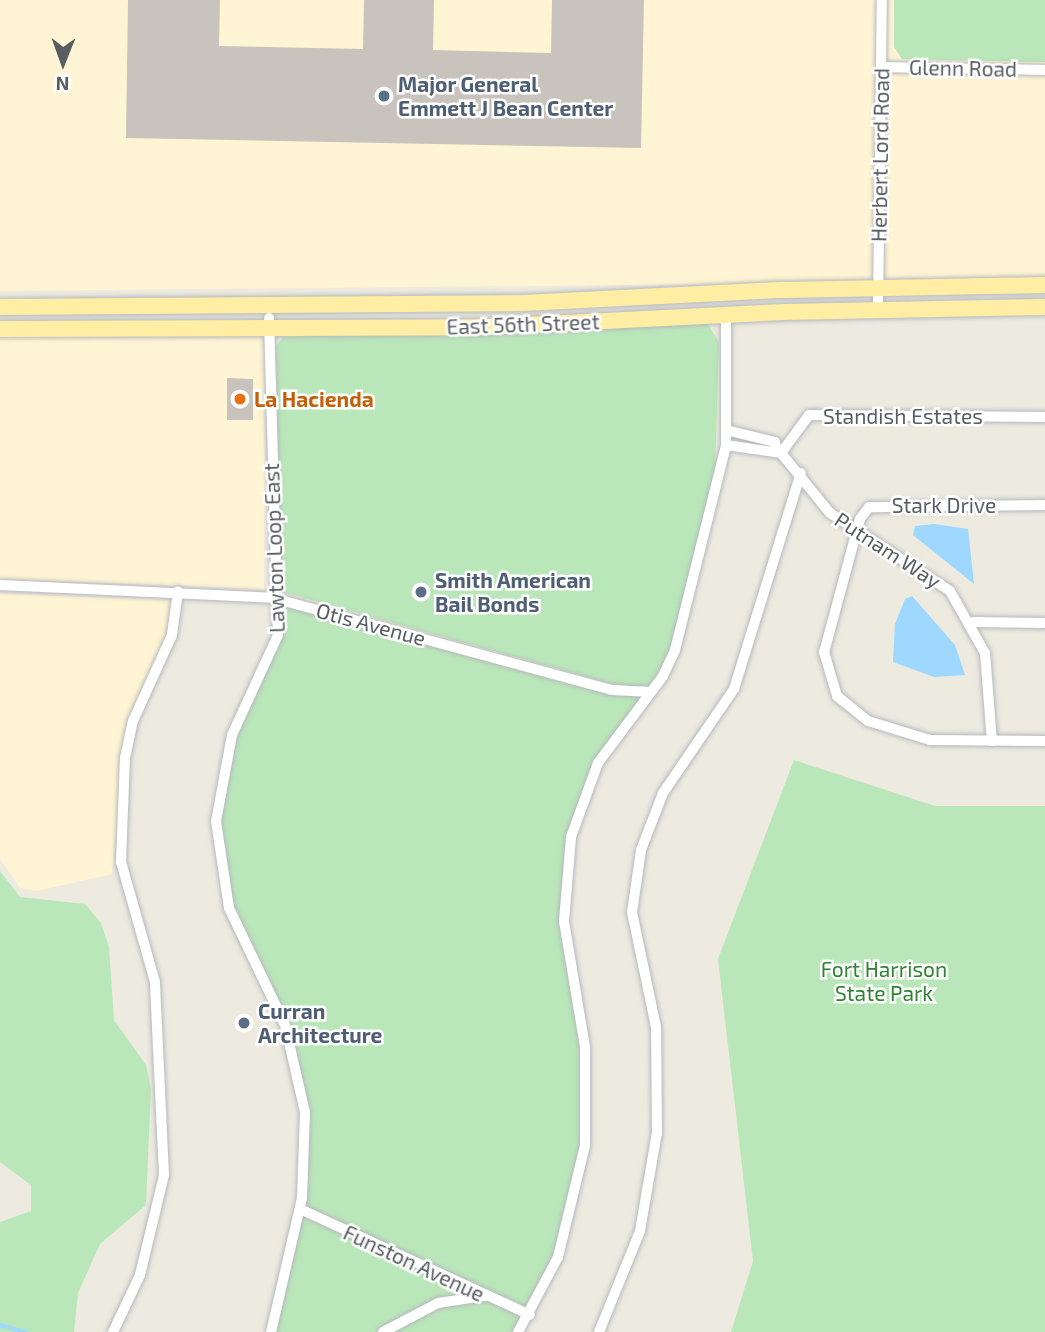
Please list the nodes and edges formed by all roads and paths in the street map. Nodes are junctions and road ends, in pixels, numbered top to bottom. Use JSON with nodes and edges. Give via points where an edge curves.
{"nodes":[{"id":1,"x":882,"y":0,"type":"edge"},
{"id":2,"x":881,"y":66,"type":"junction"},
{"id":3,"x":1045,"y":70,"type":"edge"},
{"id":4,"x":1045,"y":285,"type":"edge"},
{"id":5,"x":877,"y":287,"type":"junction"},
{"id":6,"x":0,"y":307,"type":"edge"},
{"id":7,"x":1045,"y":307,"type":"edge"},
{"id":8,"x":878,"y":309,"type":"junction"},
{"id":9,"x":726,"y":315,"type":"junction"},
{"id":10,"x":269,"y":324,"type":"junction"},
{"id":11,"x":0,"y":329,"type":"edge"},
{"id":12,"x":1045,"y":417,"type":"edge"},
{"id":13,"x":726,"y":430,"type":"junction"},
{"id":14,"x":726,"y":445,"type":"junction"},
{"id":15,"x":779,"y":452,"type":"junction"},
{"id":16,"x":802,"y":473,"type":"junction"},
{"id":17,"x":1045,"y":505,"type":"edge"},
{"id":18,"x":857,"y":529,"type":"junction"},
{"id":19,"x":0,"y":585,"type":"edge"},
{"id":20,"x":178,"y":592,"type":"junction"},
{"id":21,"x":273,"y":598,"type":"junction"},
{"id":22,"x":973,"y":622,"type":"junction"},
{"id":23,"x":1045,"y":623,"type":"edge"},
{"id":24,"x":652,"y":692,"type":"junction"},
{"id":25,"x":992,"y":741,"type":"junction"},
{"id":26,"x":1045,"y":741,"type":"edge"},
{"id":27,"x":300,"y":1209,"type":"junction"},
{"id":28,"x":485,"y":1296,"type":"junction"},
{"id":29,"x":530,"y":1315,"type":"junction"},
{"id":30,"x":113,"y":1332,"type":"edge"},
{"id":31,"x":271,"y":1332,"type":"edge"},
{"id":32,"x":383,"y":1332,"type":"edge"},
{"id":33,"x":518,"y":1332,"type":"edge"},
{"id":34,"x":599,"y":1332,"type":"edge"}],
"edges":[{"from":1,"to":2,"type":"street","name":"Herbert Lord Road"},
{"from":2,"to":3,"type":"street","name":"Glenn Road"},
{"from":2,"to":5,"type":"street","name":"Herbert Lord Road"},
{"from":4,"to":5,"type":"main road","name":"East 56th Street"},
{"from":5,"to":6,"type":"main road","name":"East 56th Street","via":[[502,303]]},
{"from":5,"to":8,"type":"street","name":"Herbert Lord Road"},
{"from":7,"to":8,"type":"main road","name":"East 56th Street"},
{"from":8,"to":9,"type":"main road","name":"East 56th Street"},
{"from":9,"to":10,"type":"main road","name":"East 56th Street","via":[[485,327]]},
{"from":9,"to":13,"type":"street"},
{"from":10,"to":11,"type":"main road","name":"East 56th Street"},
{"from":10,"to":21,"type":"street","name":"Lawton Loop East"},
{"from":12,"to":15,"type":"street","name":"Standish Estates","via":[[808,415]]},
{"from":13,"to":14,"type":"street"},
{"from":13,"to":15,"type":"street","name":"Putnam Way","via":[[775,442]]},
{"from":14,"to":15,"type":"street"},
{"from":14,"to":24,"type":"street","via":[[676,650]]},
{"from":15,"to":16,"type":"street","name":"Putnam Way"},
{"from":16,"to":18,"type":"street","name":"Putnam Way","via":[[830,513]]},
{"from":16,"to":34,"type":"street","via":[[734,689],[656,806],[633,888],[633,922],[657,1041],[657,1133],[640,1231]]},
{"from":17,"to":18,"type":"street","name":"Stark Drive","via":[[878,504],[864,512]]},
{"from":18,"to":22,"type":"street","name":"Putnam Way","via":[[940,581]]},
{"from":18,"to":25,"type":"street","via":[[824,642],[826,670],[838,696],[867,721],[921,739]]},
{"from":19,"to":20,"type":"street","name":"Otis Avenue"},
{"from":20,"to":21,"type":"street","name":"Otis Avenue"},
{"from":20,"to":30,"type":"street","via":[[172,635],[133,721],[125,758],[121,862],[155,982],[164,1175],[140,1275]]},
{"from":21,"to":24,"type":"street","name":"Otis Avenue","via":[[612,690]]},
{"from":21,"to":27,"type":"street","name":"Lawton Loop East","via":[[276,644],[232,735],[220,779],[216,836],[234,922],[277,1005],[299,1070],[307,1133]]},
{"from":22,"to":23,"type":"street"},
{"from":22,"to":25,"type":"street","name":"Putnam Way","via":[[990,678]]},
{"from":24,"to":29,"type":"street","via":[[598,763],[570,844],[564,921],[584,1037],[586,1130],[568,1227]]},
{"from":25,"to":26,"type":"street"},
{"from":27,"to":28,"type":"street","name":"Funston Avenue"},
{"from":27,"to":31,"type":"street","name":"Lawton Loop East"},
{"from":28,"to":29,"type":"street","name":"Funston Avenue"},
{"from":28,"to":32,"type":"street","via":[[438,1303]]},
{"from":29,"to":33,"type":"street"}]}
